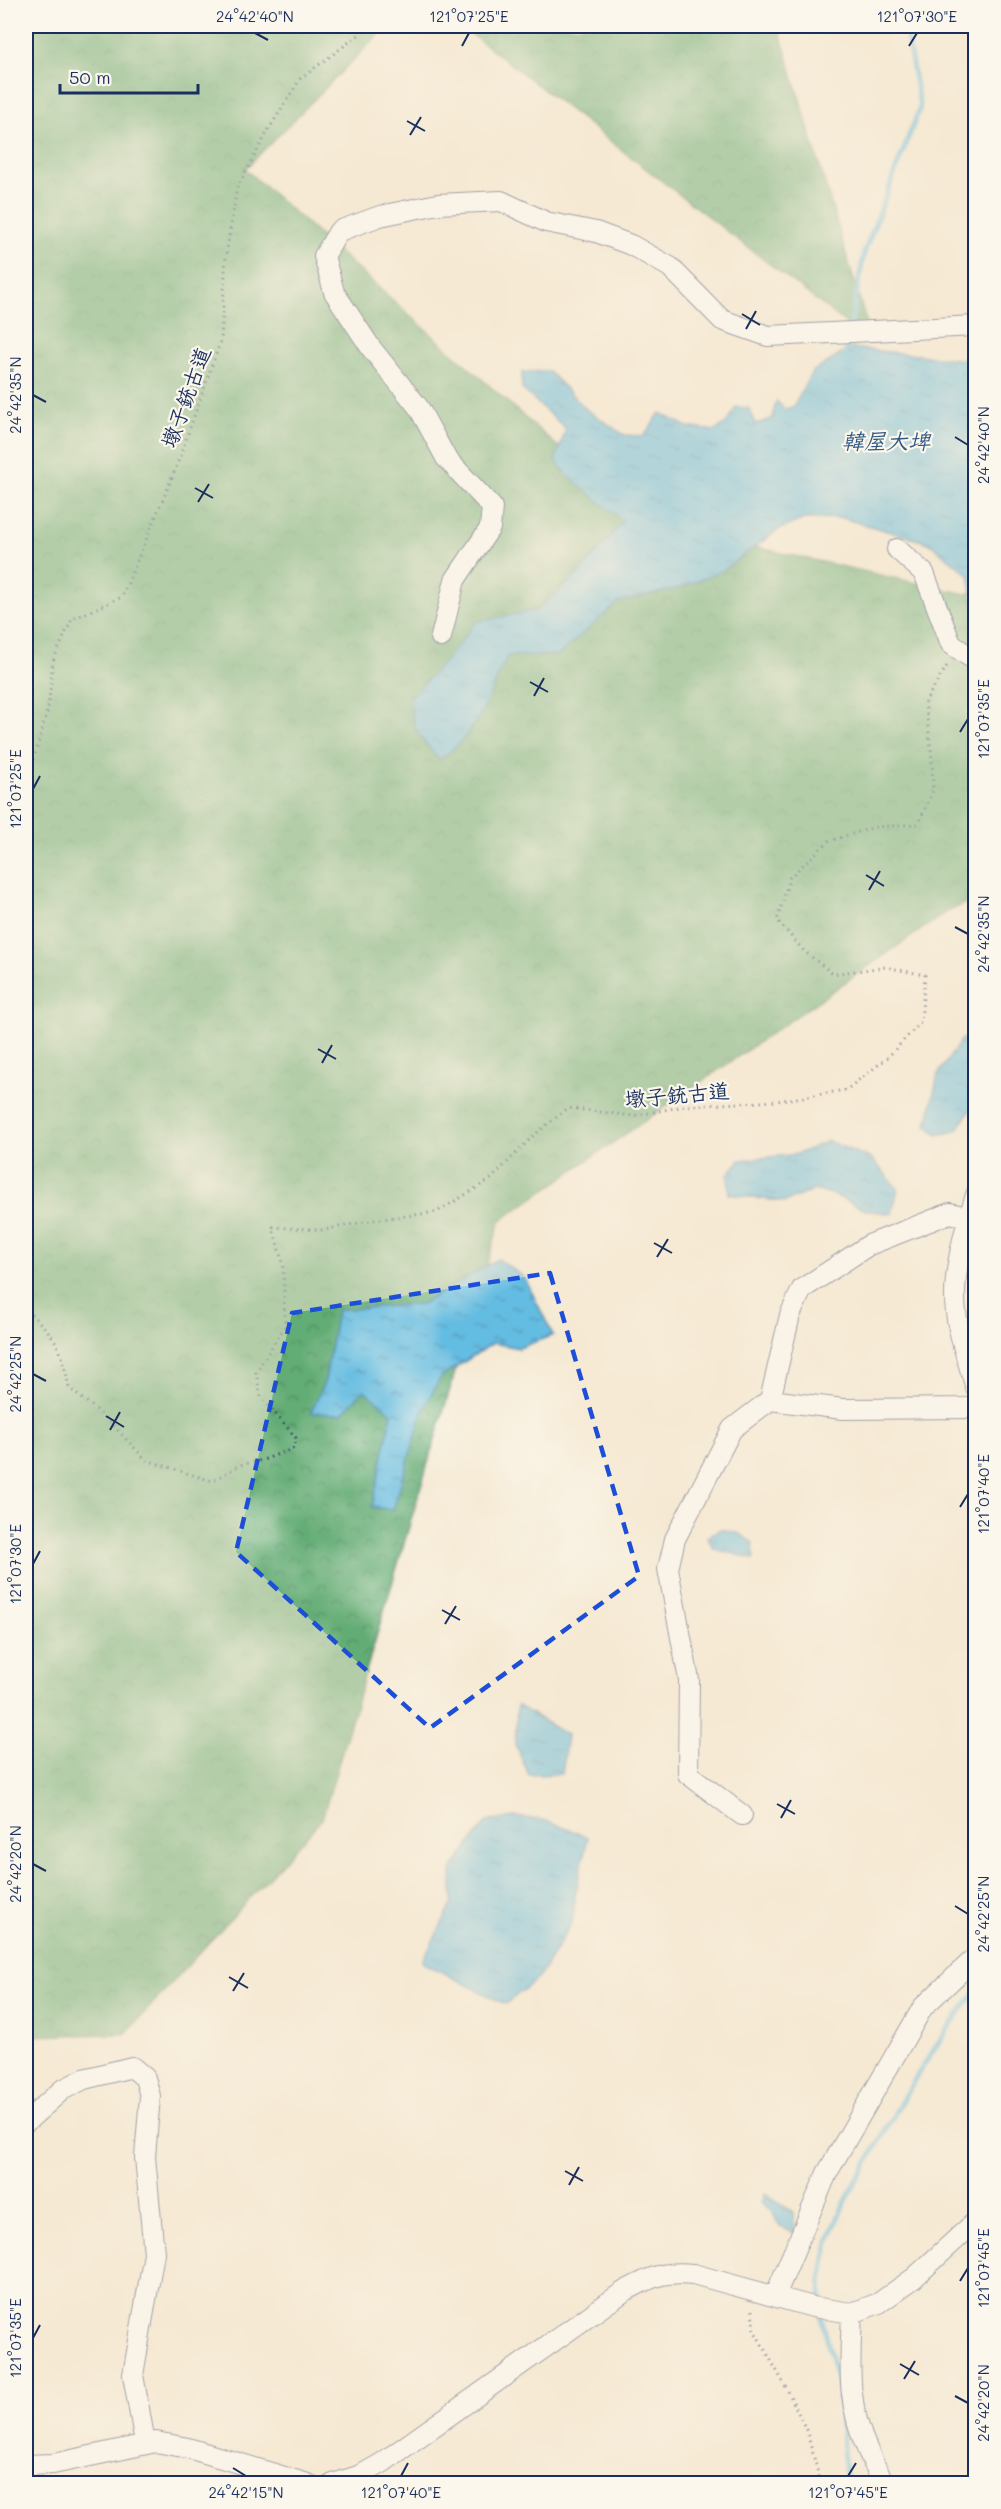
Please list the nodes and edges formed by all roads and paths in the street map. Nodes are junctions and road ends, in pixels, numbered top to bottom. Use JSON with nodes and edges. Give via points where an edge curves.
{"nodes":[{"id":1,"x":358,"y":26,"type":"edge"},
{"id":2,"x":975,"y":326,"type":"edge"},
{"id":3,"x":897,"y":549,"type":"dead end"},
{"id":4,"x":441,"y":637,"type":"dead end"},
{"id":5,"x":958,"y":649,"type":"junction"},
{"id":6,"x":975,"y":661,"type":"edge"},
{"id":7,"x":26,"y":776,"type":"edge"},
{"id":8,"x":975,"y":1195,"type":"edge"},
{"id":9,"x":972,"y":1218,"type":"edge"},
{"id":10,"x":26,"y":1310,"type":"edge"},
{"id":11,"x":975,"y":1388,"type":"edge"},
{"id":12,"x":770,"y":1400,"type":"junction"},
{"id":13,"x":975,"y":1408,"type":"edge"},
{"id":14,"x":742,"y":1815,"type":"dead end"},
{"id":15,"x":975,"y":1957,"type":"edge"},
{"id":16,"x":26,"y":2122,"type":"edge"},
{"id":17,"x":975,"y":2221,"type":"edge"},
{"id":18,"x":756,"y":2290,"type":"junction"},
{"id":19,"x":775,"y":2296,"type":"junction"},
{"id":20,"x":852,"y":2313,"type":"junction"},
{"id":21,"x":145,"y":2443,"type":"junction"},
{"id":22,"x":26,"y":2465,"type":"edge"},
{"id":23,"x":308,"y":2484,"type":"edge"},
{"id":24,"x":333,"y":2484,"type":"edge"},
{"id":25,"x":821,"y":2484,"type":"edge"},
{"id":26,"x":886,"y":2484,"type":"edge"}],
"edges":[{"from":1,"to":7,"type":"path","name":"墩子銃古道","via":[[360,34],[300,80],[237,188],[226,255],[221,340],[178,462],[122,597],[72,619],[52,661],[48,710]]},
{"from":2,"to":4,"type":"lane","via":[[768,336],[722,320],[670,267],[631,245],[596,232],[546,222],[501,201],[438,204],[380,216],[339,231],[324,256],[334,292],[371,348],[419,408],[446,458],[492,507],[490,528],[455,580]]},
{"from":3,"to":5,"type":"lane","via":[[924,573],[951,644]]},
{"from":5,"to":6,"type":"lane"},
{"from":5,"to":10,"type":"path","name":"墩子銃古道","via":[[925,702],[933,791],[918,824],[875,827],[830,841],[790,877],[777,920],[804,951],[833,974],[885,967],[925,975],[921,1023],[886,1059],[846,1090],[777,1101],[685,1106],[633,1116],[568,1108],[533,1136],[491,1179],[437,1212],[324,1230],[273,1227],[283,1264],[285,1326],[256,1372],[261,1397],[296,1438],[294,1448],[240,1465],[212,1481],[146,1460],[103,1415],[69,1388],[54,1336]]},
{"from":8,"to":9,"type":"lane"},
{"from":9,"to":11,"type":"lane","via":[[955,1288],[956,1313]]},
{"from":9,"to":12,"type":"lane","via":[[950,1213],[869,1245],[802,1289],[790,1315]]},
{"from":12,"to":13,"type":"lane","via":[[843,1409]]},
{"from":12,"to":14,"type":"lane","via":[[732,1429],[675,1539],[668,1569],[689,1680],[688,1774]]},
{"from":15,"to":19,"type":"lane","via":[[923,2007],[827,2173]]},
{"from":16,"to":21,"type":"lane","via":[[62,2090],[84,2079],[132,2067],[145,2078],[150,2096],[145,2157],[154,2253],[134,2375]]},
{"from":17,"to":20,"type":"lane","via":[[914,2278],[879,2303]]},
{"from":18,"to":19,"type":"lane"},
{"from":18,"to":24,"type":"lane","via":[[693,2274],[651,2276],[382,2463]]},
{"from":18,"to":25,"type":"path","via":[[751,2314],[754,2330],[807,2432]]},
{"from":19,"to":20,"type":"lane"},
{"from":20,"to":26,"type":"lane","via":[[849,2377],[854,2415]]},
{"from":21,"to":22,"type":"lane","via":[[53,2464]]},
{"from":21,"to":23,"type":"lane","via":[[189,2448]]}]}
